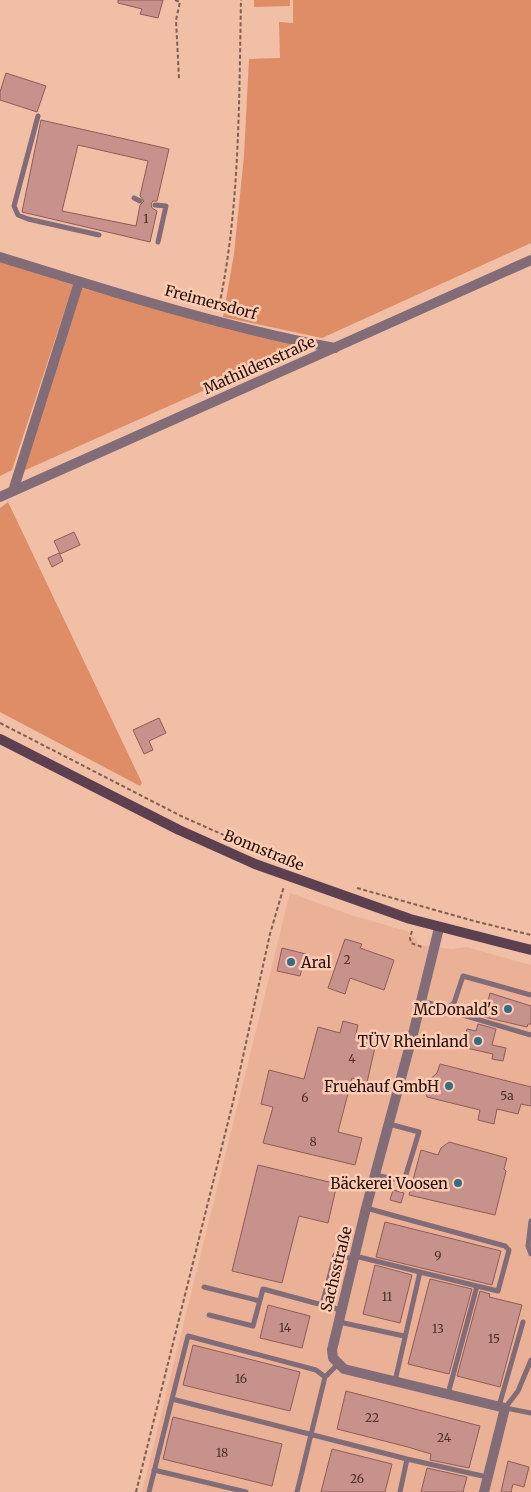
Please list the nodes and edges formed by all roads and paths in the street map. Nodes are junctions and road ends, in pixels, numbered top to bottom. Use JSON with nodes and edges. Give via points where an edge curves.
{"nodes":[{"id":1,"x":175,"y":0,"type":"edge"},
{"id":2,"x":241,"y":0,"type":"edge"},
{"id":3,"x":179,"y":79,"type":"dead end"},
{"id":4,"x":38,"y":116,"type":"dead end"},
{"id":5,"x":134,"y":198,"type":"dead end"},
{"id":6,"x":140,"y":201,"type":"dead end"},
{"id":7,"x":155,"y":205,"type":"dead end"},
{"id":8,"x":99,"y":235,"type":"dead end"},
{"id":9,"x":158,"y":242,"type":"dead end"},
{"id":10,"x":0,"y":257,"type":"edge"},
{"id":11,"x":531,"y":260,"type":"edge"},
{"id":12,"x":80,"y":282,"type":"junction"},
{"id":13,"x":216,"y":320,"type":"junction"},
{"id":14,"x":335,"y":348,"type":"junction"},
{"id":15,"x":13,"y":491,"type":"junction"},
{"id":16,"x":0,"y":497,"type":"edge"},
{"id":17,"x":0,"y":723,"type":"edge"},
{"id":18,"x":0,"y":739,"type":"edge"},
{"id":19,"x":290,"y":864,"type":"dead end"},
{"id":20,"x":286,"y":876,"type":"junction"},
{"id":21,"x":356,"y":887,"type":"dead end"},
{"id":22,"x":416,"y":921,"type":"junction"},
{"id":23,"x":439,"y":928,"type":"junction"},
{"id":24,"x":531,"y":935,"type":"edge"},
{"id":25,"x":434,"y":950,"type":"junction"},
{"id":26,"x":531,"y":950,"type":"edge"},
{"id":27,"x":531,"y":995,"type":"edge"},
{"id":28,"x":422,"y":1001,"type":"junction"},
{"id":29,"x":447,"y":1008,"type":"junction"},
{"id":30,"x":531,"y":1035,"type":"edge"},
{"id":31,"x":388,"y":1124,"type":"junction"},
{"id":32,"x":375,"y":1175,"type":"junction"},
{"id":33,"x":366,"y":1208,"type":"junction"},
{"id":34,"x":531,"y":1221,"type":"edge"},
{"id":35,"x":531,"y":1254,"type":"edge"},
{"id":36,"x":354,"y":1257,"type":"junction"},
{"id":37,"x":420,"y":1272,"type":"junction"},
{"id":38,"x":477,"y":1286,"type":"junction"},
{"id":39,"x":204,"y":1287,"type":"dead end"},
{"id":40,"x":260,"y":1301,"type":"junction"},
{"id":41,"x":322,"y":1305,"type":"junction"},
{"id":42,"x":342,"y":1310,"type":"junction"},
{"id":43,"x":209,"y":1315,"type":"dead end"},
{"id":44,"x":339,"y":1322,"type":"junction"},
{"id":45,"x":523,"y":1322,"type":"dead end"},
{"id":46,"x":404,"y":1336,"type":"junction"},
{"id":47,"x":531,"y":1360,"type":"edge"},
{"id":48,"x":338,"y":1364,"type":"junction"},
{"id":49,"x":325,"y":1377,"type":"junction"},
{"id":50,"x":395,"y":1381,"type":"junction"},
{"id":51,"x":448,"y":1394,"type":"junction"},
{"id":52,"x":172,"y":1399,"type":"junction"},
{"id":53,"x":502,"y":1407,"type":"junction"},
{"id":54,"x":531,"y":1413,"type":"edge"},
{"id":55,"x":311,"y":1435,"type":"junction"},
{"id":56,"x":407,"y":1459,"type":"junction"},
{"id":57,"x":154,"y":1470,"type":"junction"},
{"id":58,"x":488,"y":1477,"type":"junction"},
{"id":59,"x":136,"y":1492,"type":"edge"},
{"id":60,"x":149,"y":1492,"type":"edge"},
{"id":61,"x":246,"y":1492,"type":"edge"},
{"id":62,"x":297,"y":1492,"type":"edge"},
{"id":63,"x":400,"y":1492,"type":"edge"},
{"id":64,"x":484,"y":1492,"type":"edge"}],
"edges":[{"from":1,"to":3,"type":"path","via":[[180,2],[176,20]]},
{"from":2,"to":13,"type":"path","via":[[236,176]]},
{"from":4,"to":8,"type":"lane","via":[[14,206],[18,215]]},
{"from":5,"to":6,"type":"lane"},
{"from":7,"to":9,"type":"lane","via":[[166,206]]},
{"from":10,"to":12,"type":"street","name":"Freimersdorf"},
{"from":11,"to":14,"type":"street","name":"Mathildenstraße"},
{"from":12,"to":13,"type":"street","name":"Freimersdorf"},
{"from":12,"to":15,"type":"street"},
{"from":13,"to":14,"type":"street","name":"Freimersdorf"},
{"from":14,"to":15,"type":"street","name":"Mathildenstraße"},
{"from":15,"to":16,"type":"street","name":"Mathildenstraße"},
{"from":17,"to":19,"type":"path","via":[[181,816]]},
{"from":18,"to":20,"type":"main road","name":"Bonnstraße","via":[[179,830]]},
{"from":20,"to":22,"type":"main road","name":"Bonnstraße"},
{"from":20,"to":59,"type":"path"},
{"from":21,"to":24,"type":"path"},
{"from":22,"to":23,"type":"main road","name":"Bonnstraße"},
{"from":22,"to":25,"type":"path","via":[[411,943]]},
{"from":23,"to":25,"type":"street","name":"Sachsstraße"},
{"from":23,"to":26,"type":"main road","name":"Bonnstraße"},
{"from":25,"to":28,"type":"street","name":"Sachsstraße"},
{"from":27,"to":29,"type":"lane","via":[[463,976],[454,1003]]},
{"from":28,"to":29,"type":"lane"},
{"from":28,"to":31,"type":"street","name":"Sachsstraße"},
{"from":29,"to":30,"type":"lane"},
{"from":31,"to":32,"type":"street","name":"Sachsstraße"},
{"from":31,"to":32,"type":"lane","via":[[419,1132],[404,1181]]},
{"from":32,"to":33,"type":"street","name":"Sachsstraße"},
{"from":33,"to":36,"type":"street","name":"Sachsstraße"},
{"from":33,"to":38,"type":"lane","via":[[505,1246],[509,1250],[498,1291]]},
{"from":34,"to":35,"type":"lane","via":[[528,1246]]},
{"from":36,"to":37,"type":"lane"},
{"from":36,"to":41,"type":"lane","via":[[335,1254]]},
{"from":36,"to":42,"type":"street","name":"Sachsstraße"},
{"from":37,"to":38,"type":"lane"},
{"from":37,"to":46,"type":"lane"},
{"from":38,"to":51,"type":"lane"},
{"from":39,"to":40,"type":"lane"},
{"from":40,"to":41,"type":"lane","via":[[263,1289]]},
{"from":40,"to":43,"type":"lane","via":[[253,1326]]},
{"from":41,"to":42,"type":"lane"},
{"from":42,"to":44,"type":"street","name":"Sachsstraße"},
{"from":44,"to":46,"type":"lane"},
{"from":44,"to":48,"type":"street","name":"Sachsstraße","via":[[332,1350]]},
{"from":45,"to":53,"type":"lane"},
{"from":46,"to":50,"type":"lane"},
{"from":47,"to":53,"type":"lane","via":[[518,1391]]},
{"from":48,"to":49,"type":"lane"},
{"from":48,"to":50,"type":"street"},
{"from":49,"to":52,"type":"lane","via":[[316,1370],[188,1336]]},
{"from":49,"to":55,"type":"lane"},
{"from":50,"to":51,"type":"street"},
{"from":51,"to":53,"type":"street"},
{"from":52,"to":55,"type":"lane"},
{"from":52,"to":57,"type":"lane"},
{"from":53,"to":54,"type":"lane"},
{"from":53,"to":58,"type":"street"},
{"from":55,"to":56,"type":"lane"},
{"from":55,"to":62,"type":"lane"},
{"from":56,"to":58,"type":"lane"},
{"from":56,"to":63,"type":"lane"},
{"from":57,"to":60,"type":"lane"},
{"from":57,"to":61,"type":"lane"},
{"from":58,"to":64,"type":"street"}]}
